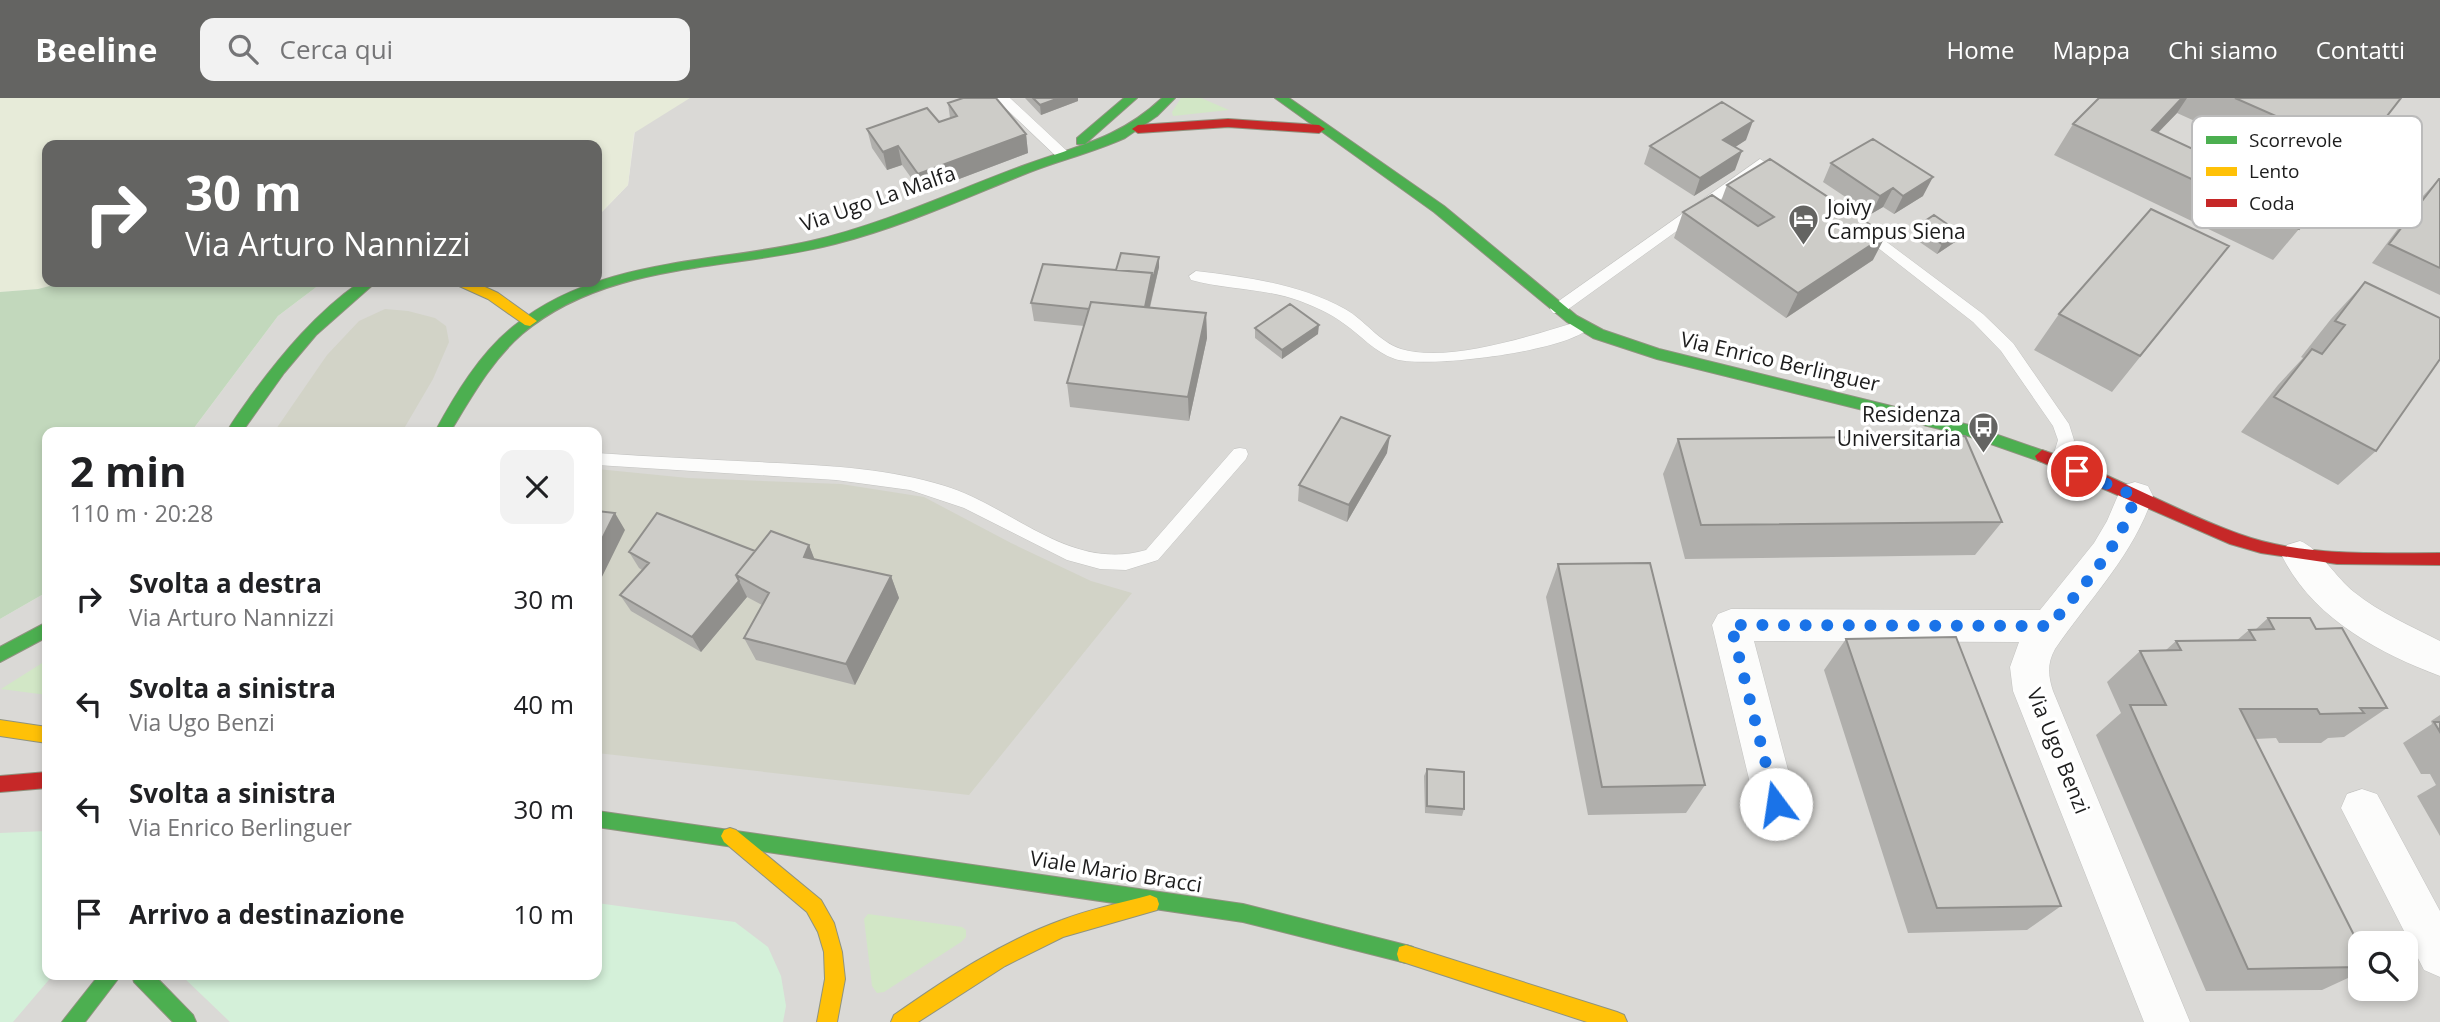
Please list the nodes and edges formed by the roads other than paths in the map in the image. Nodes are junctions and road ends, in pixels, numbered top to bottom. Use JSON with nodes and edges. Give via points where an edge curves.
{"nodes":[{"id":1,"x":1002,"y":98,"type":"edge"},
{"id":2,"x":1131,"y":98,"type":"edge"},
{"id":3,"x":1147,"y":98,"type":"edge"},
{"id":4,"x":1169,"y":98,"type":"edge"},
{"id":5,"x":1281,"y":98,"type":"edge"},
{"id":6,"x":1245,"y":110,"type":"dead end"},
{"id":7,"x":1108,"y":119,"type":"junction"},
{"id":8,"x":1269,"y":122,"type":"junction"},
{"id":9,"x":1138,"y":129,"type":"junction"},
{"id":10,"x":1324,"y":129,"type":"junction"},
{"id":11,"x":1063,"y":155,"type":"junction"},
{"id":12,"x":1792,"y":185,"type":"edge"},
{"id":13,"x":1846,"y":218,"type":"edge"},
{"id":14,"x":602,"y":276,"type":"edge"},
{"id":15,"x":1196,"y":276,"type":"dead end"},
{"id":16,"x":618,"y":279,"type":"junction"},
{"id":17,"x":602,"y":285,"type":"edge"},
{"id":18,"x":361,"y":287,"type":"edge"},
{"id":19,"x":473,"y":287,"type":"edge"},
{"id":20,"x":597,"y":287,"type":"edge"},
{"id":21,"x":1559,"y":309,"type":"junction"},
{"id":22,"x":530,"y":321,"type":"junction"},
{"id":23,"x":1583,"y":326,"type":"junction"},
{"id":24,"x":238,"y":427,"type":"edge"},
{"id":25,"x":446,"y":427,"type":"edge"},
{"id":26,"x":1240,"y":454,"type":"dead end"},
{"id":27,"x":602,"y":459,"type":"edge"},
{"id":28,"x":2059,"y":463,"type":"junction"},
{"id":29,"x":2135,"y":496,"type":"junction"},
{"id":30,"x":2300,"y":556,"type":"junction"},
{"id":31,"x":2440,"y":559,"type":"edge"},
{"id":32,"x":2050,"y":626,"type":"junction"},
{"id":33,"x":42,"y":632,"type":"edge"},
{"id":34,"x":0,"y":655,"type":"edge"},
{"id":35,"x":2440,"y":659,"type":"edge"},
{"id":36,"x":0,"y":728,"type":"edge"},
{"id":37,"x":42,"y":734,"type":"edge"},
{"id":38,"x":42,"y":780,"type":"edge"},
{"id":39,"x":0,"y":784,"type":"edge"},
{"id":40,"x":1776,"y":804,"type":"dead end"},
{"id":41,"x":2362,"y":808,"type":"dead end"},
{"id":42,"x":602,"y":820,"type":"edge"},
{"id":43,"x":730,"y":836,"type":"junction"},
{"id":44,"x":1162,"y":900,"type":"junction"},
{"id":45,"x":2440,"y":955,"type":"edge"},
{"id":46,"x":107,"y":980,"type":"edge"},
{"id":47,"x":144,"y":980,"type":"edge"},
{"id":48,"x":72,"y":1022,"type":"edge"},
{"id":49,"x":186,"y":1022,"type":"edge"},
{"id":50,"x":827,"y":1022,"type":"edge"},
{"id":51,"x":901,"y":1022,"type":"edge"},
{"id":52,"x":1617,"y":1022,"type":"edge"},
{"id":53,"x":2167,"y":1022,"type":"edge"}],
"edges":[{"from":1,"to":11,"type":"lane"},
{"from":2,"to":7,"type":"street","name":"Via Ugo La Malfa"},
{"from":3,"to":7,"type":"street"},
{"from":4,"to":9,"type":"street","name":"Via Ugo La Malfa"},
{"from":5,"to":10,"type":"street","name":"Via Enrico Berlinguer"},
{"from":6,"to":8,"type":"street","name":"Via Enrico Berlinguer"},
{"from":7,"to":11,"type":"street","name":"Via Ugo La Malfa"},
{"from":8,"to":9,"type":"street","name":"Via Enrico Berlinguer","via":[[1190,122]]},
{"from":8,"to":10,"type":"street","name":"Via Enrico Berlinguer"},
{"from":9,"to":11,"type":"street","name":"Via Ugo La Malfa","via":[[1102,146]]},
{"from":10,"to":21,"type":"street","name":"Via Enrico Berlinguer","via":[[1439,209]]},
{"from":11,"to":16,"type":"street","name":"Via Ugo La Malfa","via":[[833,240]]},
{"from":12,"to":21,"type":"lane","via":[[1760,164]]},
{"from":13,"to":28,"type":"lane","via":[[1978,318],[2007,347],[2061,424],[2066,440]]},
{"from":14,"to":16,"type":"street","name":"Via Ugo La Malfa"},
{"from":15,"to":23,"type":"lane","via":[[1261,284],[1302,295],[1343,315],[1381,346],[1408,356],[1456,355],[1549,340]]},
{"from":16,"to":17,"type":"street","name":"Via Ugo La Malfa"},
{"from":18,"to":24,"type":"street","via":[[315,324]]},
{"from":19,"to":22,"type":"street"},
{"from":20,"to":22,"type":"street","name":"Via Ugo La Malfa","via":[[556,303]]},
{"from":21,"to":23,"type":"street","name":"Via Enrico Berlinguer"},
{"from":22,"to":25,"type":"street","name":"Via Ugo La Malfa","via":[[501,348]]},
{"from":23,"to":28,"type":"street","name":"Via Enrico Berlinguer","via":[[1657,354],[1951,425]]},
{"from":26,"to":27,"type":"lane","via":[[1152,555],[1123,564],[1105,564],[1068,553],[970,502],[914,484],[839,474]]},
{"from":28,"to":29,"type":"street","name":"Via Enrico Berlinguer"},
{"from":29,"to":30,"type":"street","name":"Via Enrico Berlinguer","via":[[2236,540]]},
{"from":29,"to":32,"type":"street","name":"Via Ugo Benzi","via":[[2117,539]]},
{"from":30,"to":31,"type":"street","name":"Via Enrico Berlinguer"},
{"from":30,"to":35,"type":"street","via":[[2323,590],[2340,604]]},
{"from":32,"to":40,"type":"street","via":[[1731,625]]},
{"from":32,"to":53,"type":"street","name":"Via Ugo Benzi","via":[[2029,662],[2030,679]]},
{"from":33,"to":34,"type":"street"},
{"from":36,"to":37,"type":"street"},
{"from":38,"to":39,"type":"street"},
{"from":41,"to":45,"type":"street"},
{"from":42,"to":43,"type":"street","name":"Viale Mario Bracci"},
{"from":43,"to":44,"type":"street","name":"Viale Mario Bracci"},
{"from":43,"to":50,"type":"street","via":[[814,906],[827,929],[835,979]]},
{"from":44,"to":51,"type":"street","via":[[1061,929],[961,981]]},
{"from":44,"to":52,"type":"street","name":"Viale Mario Bracci","via":[[1244,913],[1383,947]]},
{"from":46,"to":48,"type":"street"},
{"from":47,"to":49,"type":"street"}]}
